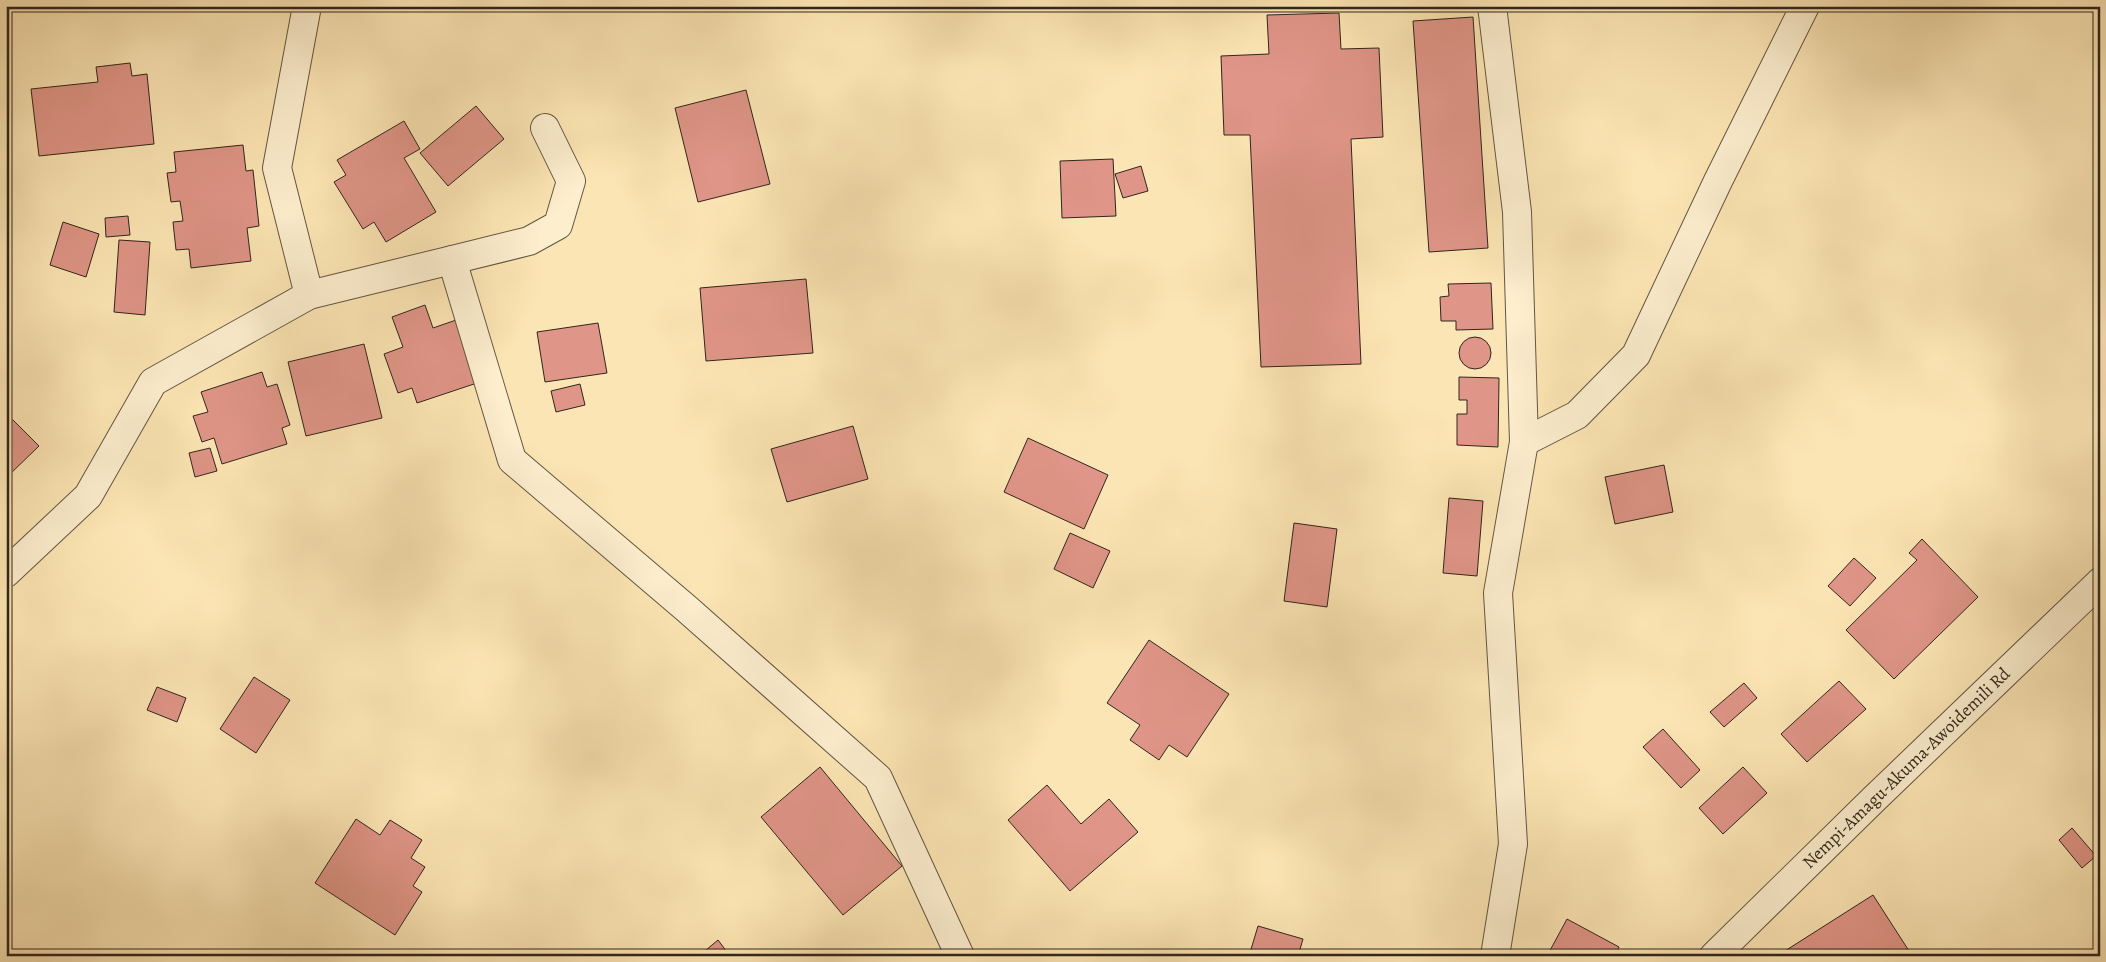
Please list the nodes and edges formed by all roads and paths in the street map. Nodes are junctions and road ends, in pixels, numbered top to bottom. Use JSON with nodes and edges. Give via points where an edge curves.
{"nodes":[{"id":1,"x":307,"y":6,"type":"edge"},
{"id":2,"x":1492,"y":6,"type":"edge"},
{"id":3,"x":1805,"y":6,"type":"edge"},
{"id":4,"x":545,"y":128,"type":"dead end"},
{"id":5,"x":452,"y":260,"type":"junction"},
{"id":6,"x":309,"y":295,"type":"junction"},
{"id":7,"x":1524,"y":442,"type":"junction"},
{"id":8,"x":6,"y":573,"type":"edge"},
{"id":9,"x":2100,"y":582,"type":"edge"},
{"id":10,"x":960,"y":956,"type":"edge"},
{"id":11,"x":1495,"y":956,"type":"edge"},
{"id":12,"x":1714,"y":956,"type":"edge"}],
"edges":[{"from":1,"to":6,"type":"street","via":[[276,168]]},
{"from":2,"to":7,"type":"street","via":[[1517,212]]},
{"from":3,"to":7,"type":"street","via":[[1636,355],[1578,415]]},
{"from":4,"to":5,"type":"street","via":[[571,181],[558,224],[530,241]]},
{"from":5,"to":6,"type":"street"},
{"from":5,"to":10,"type":"street","via":[[512,460],[878,778]]},
{"from":6,"to":8,"type":"street","via":[[152,382],[88,496]]},
{"from":7,"to":11,"type":"street","via":[[1498,594],[1513,844]]},
{"from":9,"to":12,"type":"street","name":"Nempi-Amagu-Akuma-Awoidemili Rd"}]}
